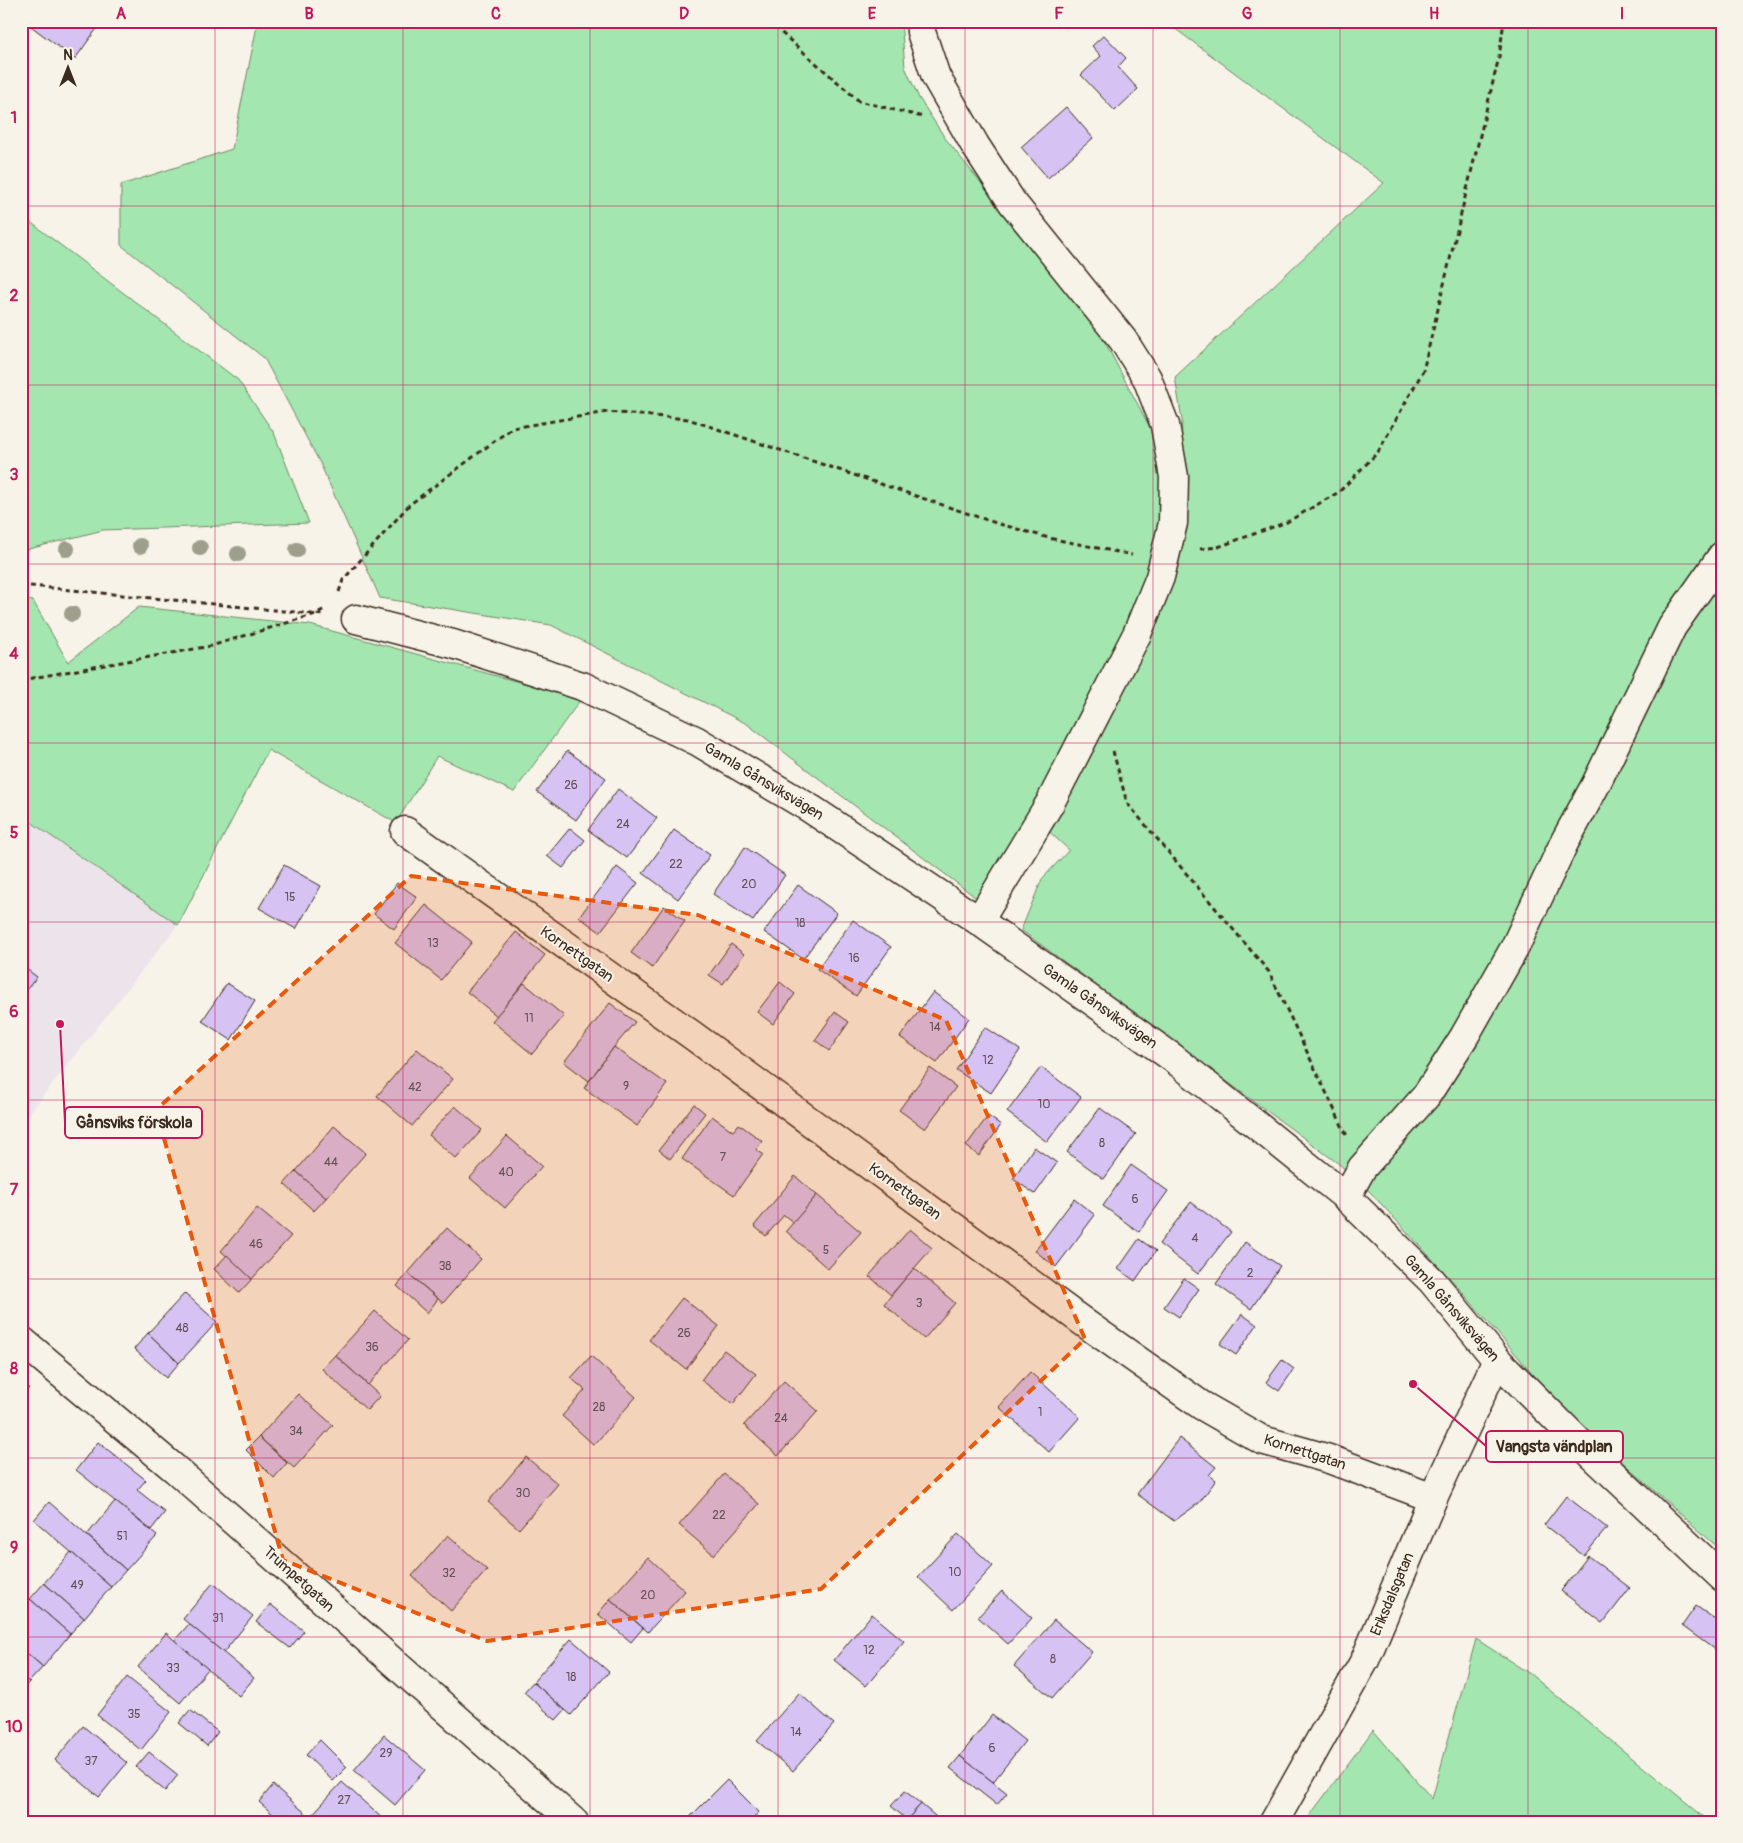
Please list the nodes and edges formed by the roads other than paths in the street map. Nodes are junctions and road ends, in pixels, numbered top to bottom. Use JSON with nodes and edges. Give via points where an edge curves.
{"nodes":[{"id":1,"x":920,"y":21,"type":"edge"},
{"id":2,"x":1722,"y":556,"type":"edge"},
{"id":3,"x":356,"y":619,"type":"road end"},
{"id":4,"x":405,"y":831,"type":"dead end"},
{"id":5,"x":980,"y":921,"type":"junction"},
{"id":6,"x":1346,"y":1197,"type":"junction"},
{"id":7,"x":21,"y":1340,"type":"edge"},
{"id":8,"x":1497,"y":1360,"type":"junction"},
{"id":9,"x":1433,"y":1498,"type":"junction"},
{"id":10,"x":1722,"y":1577,"type":"edge"},
{"id":11,"x":574,"y":1822,"type":"edge"},
{"id":12,"x":1274,"y":1822,"type":"edge"}],
"edges":[{"from":1,"to":5,"type":"street","via":[[936,77],[965,129],[1012,202],[1123,340],[1147,378],[1165,425],[1174,477],[1173,523],[1160,578],[1136,634],[1050,803]]},
{"from":2,"to":6,"type":"street","via":[[1672,627],[1514,949],[1464,1037],[1426,1096],[1362,1168]]},
{"from":3,"to":5,"type":"street","name":"Gamla Gånsviksvägen","via":[[453,644],[582,686],[697,741],[811,809]]},
{"from":4,"to":9,"type":"street","name":"Kornettgatan","via":[[1201,1405],[1262,1440],[1329,1459]]},
{"from":5,"to":6,"type":"street","name":"Gamla Gånsviksvägen","via":[[1174,1058]]},
{"from":6,"to":8,"type":"street","name":"Gamla Gånsviksvägen","via":[[1432,1281]]},
{"from":7,"to":11,"type":"street","name":"Trumpetgatan","via":[[175,1469]]},
{"from":8,"to":9,"type":"street","name":"Eriksdalsgatan"},
{"from":8,"to":10,"type":"street","name":"Gamla Gånsviksvägen"},
{"from":9,"to":12,"type":"street","name":"Eriksdalsgatan","via":[[1365,1660]]}]}
